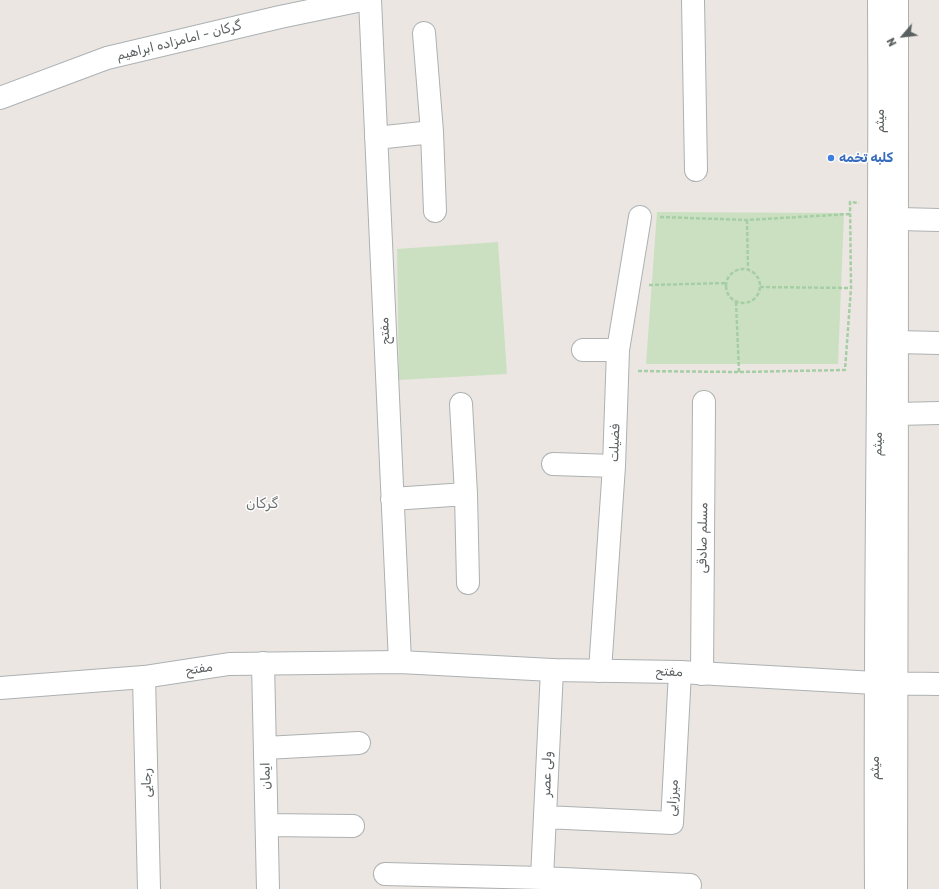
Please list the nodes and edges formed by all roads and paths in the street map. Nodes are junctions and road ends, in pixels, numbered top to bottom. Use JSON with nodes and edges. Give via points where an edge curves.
{"nodes":[{"id":1,"x":362,"y":0,"type":"edge"},
{"id":2,"x":370,"y":0,"type":"edge"},
{"id":3,"x":693,"y":0,"type":"edge"},
{"id":4,"x":879,"y":0,"type":"edge"},
{"id":5,"x":897,"y":0,"type":"edge"},
{"id":6,"x":424,"y":33,"type":"dead end"},
{"id":7,"x":0,"y":98,"type":"edge"},
{"id":8,"x":432,"y":132,"type":"junction"},
{"id":9,"x":376,"y":138,"type":"junction"},
{"id":10,"x":696,"y":170,"type":"dead end"},
{"id":11,"x":880,"y":205,"type":"junction"},
{"id":12,"x":435,"y":211,"type":"dead end"},
{"id":13,"x":850,"y":214,"type":"junction"},
{"id":14,"x":640,"y":216,"type":"joint"},
{"id":15,"x":898,"y":219,"type":"junction"},
{"id":16,"x":748,"y":220,"type":"junction"},
{"id":17,"x":939,"y":220,"type":"edge"},
{"id":18,"x":748,"y":270,"type":"junction"},
{"id":19,"x":726,"y":283,"type":"junction"},
{"id":20,"x":629,"y":286,"type":"junction"},
{"id":21,"x":760,"y":287,"type":"junction"},
{"id":22,"x":851,"y":288,"type":"junction"},
{"id":23,"x":736,"y":302,"type":"junction"},
{"id":24,"x":897,"y":342,"type":"junction"},
{"id":25,"x":939,"y":343,"type":"edge"},
{"id":26,"x":583,"y":350,"type":"dead end"},
{"id":27,"x":618,"y":360,"type":"junction"},
{"id":28,"x":739,"y":372,"type":"junction"},
{"id":29,"x":704,"y":402,"type":"dead end"},
{"id":30,"x":461,"y":404,"type":"dead end"},
{"id":31,"x":939,"y":413,"type":"edge"},
{"id":32,"x":897,"y":414,"type":"junction"},
{"id":33,"x":553,"y":464,"type":"dead end"},
{"id":34,"x":614,"y":466,"type":"junction"},
{"id":35,"x":466,"y":494,"type":"junction"},
{"id":36,"x":392,"y":499,"type":"junction"},
{"id":37,"x":468,"y":583,"type":"dead end"},
{"id":38,"x":400,"y":662,"type":"junction"},
{"id":39,"x":263,"y":663,"type":"junction"},
{"id":40,"x":552,"y":670,"type":"junction"},
{"id":41,"x":600,"y":670,"type":"junction"},
{"id":42,"x":680,"y":672,"type":"junction"},
{"id":43,"x":702,"y":674,"type":"junction"},
{"id":44,"x":144,"y":677,"type":"junction"},
{"id":45,"x":885,"y":683,"type":"junction"},
{"id":46,"x":939,"y":684,"type":"edge"},
{"id":47,"x":0,"y":688,"type":"edge"},
{"id":48,"x":359,"y":744,"type":"dead end"},
{"id":49,"x":265,"y":748,"type":"junction"},
{"id":50,"x":545,"y":817,"type":"junction"},
{"id":51,"x":267,"y":825,"type":"junction"},
{"id":52,"x":352,"y":826,"type":"dead end"},
{"id":53,"x":385,"y":874,"type":"dead end"},
{"id":54,"x":542,"y":878,"type":"junction"},
{"id":55,"x":690,"y":885,"type":"dead end"},
{"id":56,"x":149,"y":889,"type":"edge"},
{"id":57,"x":268,"y":889,"type":"edge"},
{"id":58,"x":876,"y":889,"type":"edge"},
{"id":59,"x":896,"y":889,"type":"edge"}],
"edges":[{"from":1,"to":7,"type":"street","name":"گرکان - امامزاده ابراهیم","via":[[107,58]]},
{"from":2,"to":9,"type":"street","name":"مفتح"},
{"from":3,"to":10,"type":"street"},
{"from":4,"to":11,"type":"street","name":"میثم"},
{"from":5,"to":15,"type":"street","name":"میثم"},
{"from":6,"to":8,"type":"street"},
{"from":8,"to":9,"type":"street"},
{"from":8,"to":12,"type":"street"},
{"from":9,"to":36,"type":"street","name":"مفتح"},
{"from":11,"to":13,"type":"path","via":[[850,202]]},
{"from":11,"to":45,"type":"street","name":"میثم"},
{"from":13,"to":16,"type":"path"},
{"from":13,"to":22,"type":"path"},
{"from":14,"to":16,"type":"path"},
{"from":14,"to":20,"type":"street","name":"فضیلت"},
{"from":15,"to":17,"type":"street"},
{"from":15,"to":24,"type":"street","name":"میثم"},
{"from":16,"to":18,"type":"path"},
{"from":18,"to":19,"type":"path","via":[[732,273]]},
{"from":18,"to":21,"type":"path","via":[[757,276]]},
{"from":19,"to":20,"type":"path"},
{"from":19,"to":23,"type":"path","via":[[728,294]]},
{"from":20,"to":27,"type":"street","name":"فضیلت"},
{"from":21,"to":22,"type":"path"},
{"from":21,"to":23,"type":"path","via":[[752,301]]},
{"from":22,"to":28,"type":"path","via":[[845,370]]},
{"from":23,"to":28,"type":"path"},
{"from":24,"to":25,"type":"street"},
{"from":24,"to":32,"type":"street","name":"میثم"},
{"from":26,"to":27,"type":"street"},
{"from":27,"to":28,"type":"path"},
{"from":27,"to":34,"type":"street","name":"فضیلت"},
{"from":29,"to":43,"type":"street","name":"مسلم صادقی"},
{"from":30,"to":35,"type":"street"},
{"from":31,"to":32,"type":"street"},
{"from":32,"to":45,"type":"street","name":"میثم"},
{"from":33,"to":34,"type":"street"},
{"from":34,"to":41,"type":"street","name":"فضیلت"},
{"from":35,"to":36,"type":"street"},
{"from":35,"to":37,"type":"street"},
{"from":36,"to":38,"type":"street","name":"مفتح"},
{"from":38,"to":39,"type":"street","name":"مفتح"},
{"from":38,"to":40,"type":"street","name":"مفتح"},
{"from":39,"to":44,"type":"street","name":"مفتح","via":[[229,664]]},
{"from":39,"to":49,"type":"street","name":"ایمان"},
{"from":40,"to":41,"type":"street","name":"مفتح"},
{"from":40,"to":50,"type":"street","name":"ولی عصر"},
{"from":41,"to":42,"type":"street","name":"مفتح"},
{"from":42,"to":43,"type":"street","name":"مفتح"},
{"from":42,"to":50,"type":"street","name":"میرزایی","via":[[672,823]]},
{"from":43,"to":45,"type":"street","name":"مفتح"},
{"from":44,"to":47,"type":"street","name":"مفتح"},
{"from":44,"to":56,"type":"street","name":"رجایی"},
{"from":45,"to":46,"type":"street","name":"مفتح"},
{"from":45,"to":58,"type":"street","name":"میثم"},
{"from":45,"to":59,"type":"street","name":"میثم"},
{"from":48,"to":49,"type":"street"},
{"from":49,"to":51,"type":"street","name":"ایمان"},
{"from":50,"to":54,"type":"street","name":"ولی عصر"},
{"from":51,"to":52,"type":"street"},
{"from":51,"to":57,"type":"street","name":"ایمان"},
{"from":53,"to":54,"type":"street"},
{"from":54,"to":55,"type":"street"}]}
